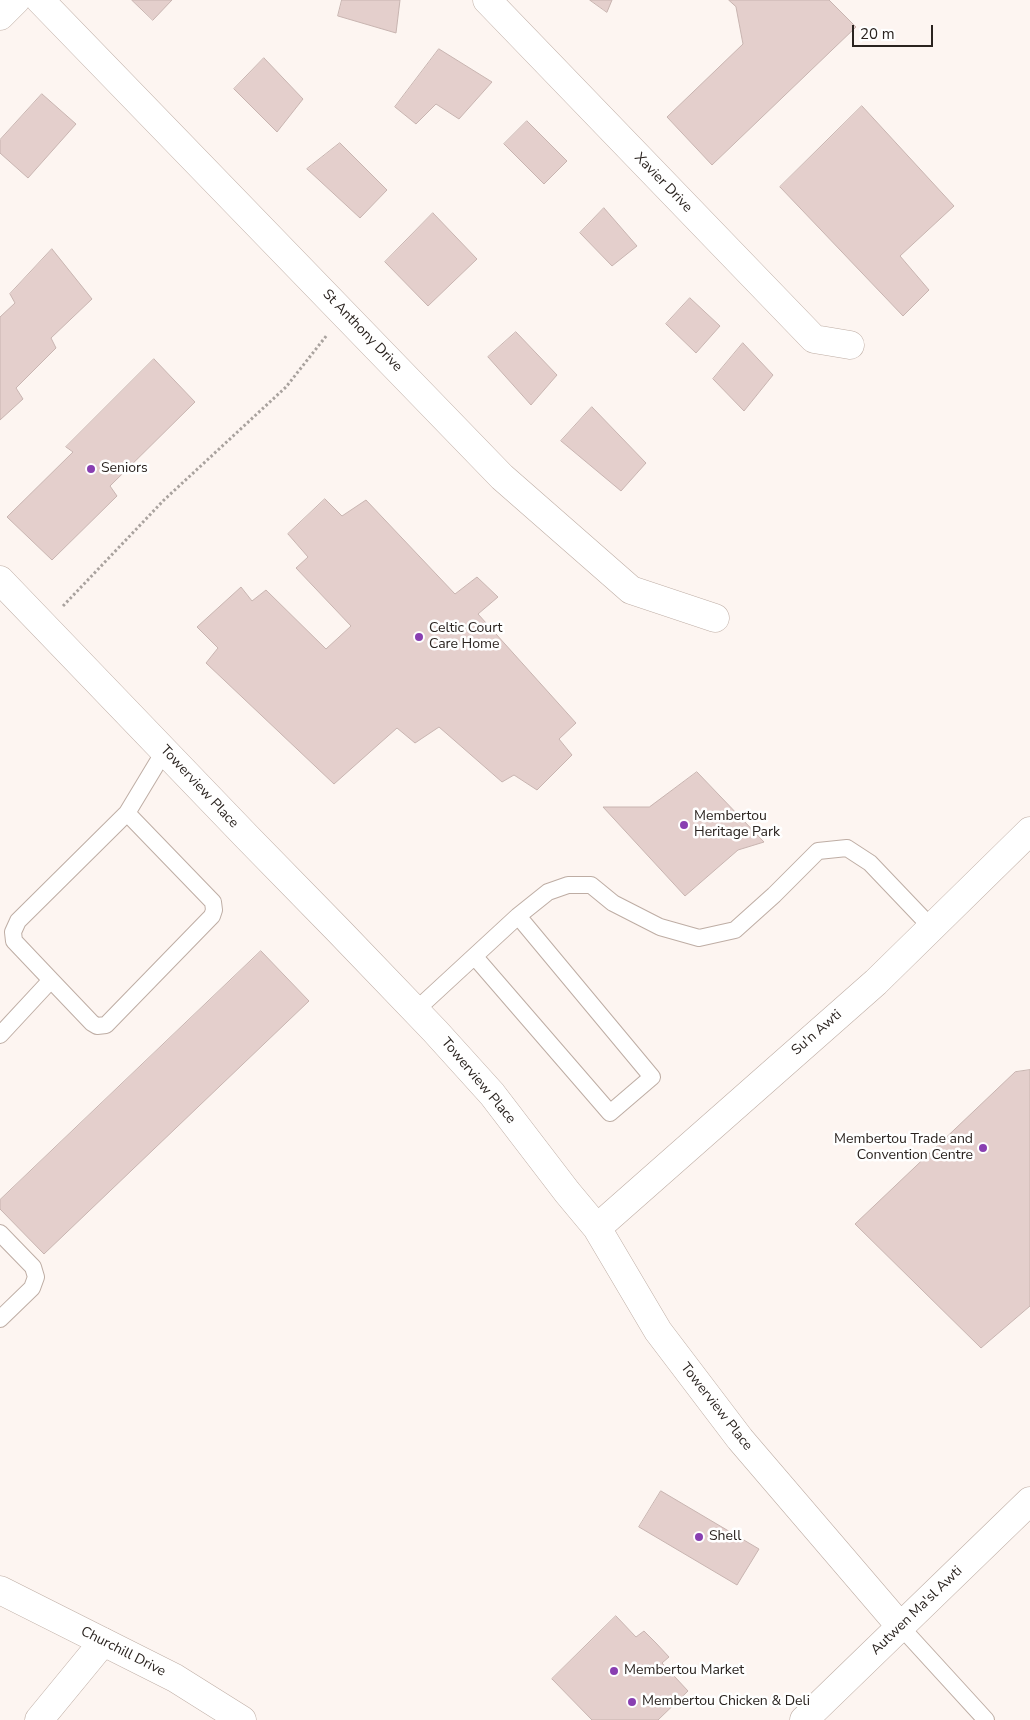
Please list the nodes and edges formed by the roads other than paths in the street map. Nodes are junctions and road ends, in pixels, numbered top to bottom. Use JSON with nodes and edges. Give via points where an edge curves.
{"nodes":[{"id":1,"x":16,"y":0,"type":"edge"},
{"id":2,"x":40,"y":0,"type":"edge"},
{"id":3,"x":487,"y":0,"type":"edge"},
{"id":4,"x":0,"y":16,"type":"edge"},
{"id":5,"x":850,"y":345,"type":"dead end"},
{"id":6,"x":0,"y":580,"type":"edge"},
{"id":7,"x":715,"y":618,"type":"dead end"},
{"id":8,"x":165,"y":750,"type":"junction"},
{"id":9,"x":127,"y":813,"type":"junction"},
{"id":10,"x":1030,"y":831,"type":"edge"},
{"id":11,"x":518,"y":916,"type":"junction"},
{"id":12,"x":931,"y":928,"type":"junction"},
{"id":13,"x":475,"y":956,"type":"junction"},
{"id":14,"x":51,"y":980,"type":"junction"},
{"id":15,"x":415,"y":1011,"type":"junction"},
{"id":16,"x":0,"y":1035,"type":"edge"},
{"id":17,"x":597,"y":1228,"type":"junction"},
{"id":18,"x":0,"y":1234,"type":"edge"},
{"id":19,"x":0,"y":1319,"type":"edge"},
{"id":20,"x":1030,"y":1502,"type":"edge"},
{"id":21,"x":0,"y":1590,"type":"edge"},
{"id":22,"x":901,"y":1627,"type":"junction"},
{"id":23,"x":104,"y":1642,"type":"junction"},
{"id":24,"x":39,"y":1720,"type":"edge"},
{"id":25,"x":242,"y":1720,"type":"edge"},
{"id":26,"x":804,"y":1720,"type":"edge"},
{"id":27,"x":986,"y":1720,"type":"edge"}],
"edges":[{"from":1,"to":4,"type":"street"},
{"from":2,"to":7,"type":"street","name":"St Anthony Drive","via":[[502,477],[631,590]]},
{"from":3,"to":5,"type":"street","name":"Xavier Drive","via":[[814,339]]},
{"from":6,"to":8,"type":"street","name":"Towerview Place"},
{"from":8,"to":9,"type":"lane"},
{"from":8,"to":15,"type":"street","name":"Towerview Place"},
{"from":9,"to":14,"type":"lane","via":[[18,921],[12,932],[14,941]]},
{"from":9,"to":14,"type":"lane","via":[[213,902],[212,916],[106,1025],[97,1026],[92,1022]]},
{"from":10,"to":12,"type":"street","name":"Su'n Awti"},
{"from":11,"to":12,"type":"lane","via":[[548,892],[568,885],[591,885],[613,902],[660,928],[699,938],[735,930],[818,851],[847,848],[870,863]]},
{"from":11,"to":13,"type":"lane"},
{"from":11,"to":13,"type":"lane","via":[[652,1078],[610,1113]]},
{"from":12,"to":17,"type":"street","name":"Su'n Awti","via":[[876,982]]},
{"from":13,"to":15,"type":"lane"},
{"from":14,"to":16,"type":"lane"},
{"from":15,"to":17,"type":"street","name":"Towerview Place","via":[[492,1094]]},
{"from":17,"to":22,"type":"street","name":"Towerview Place","via":[[658,1331],[740,1439]]},
{"from":18,"to":19,"type":"lane","via":[[32,1267],[36,1277],[32,1288]]},
{"from":20,"to":22,"type":"street","name":"Autwen Ma'sl Awti"},
{"from":21,"to":23,"type":"street","name":"Churchill Drive"},
{"from":22,"to":26,"type":"street","name":"Autwen Ma'sl Awti"},
{"from":22,"to":27,"type":"lane"},
{"from":23,"to":24,"type":"street"},
{"from":23,"to":25,"type":"street","name":"Churchill Drive","via":[[175,1678]]}]}
